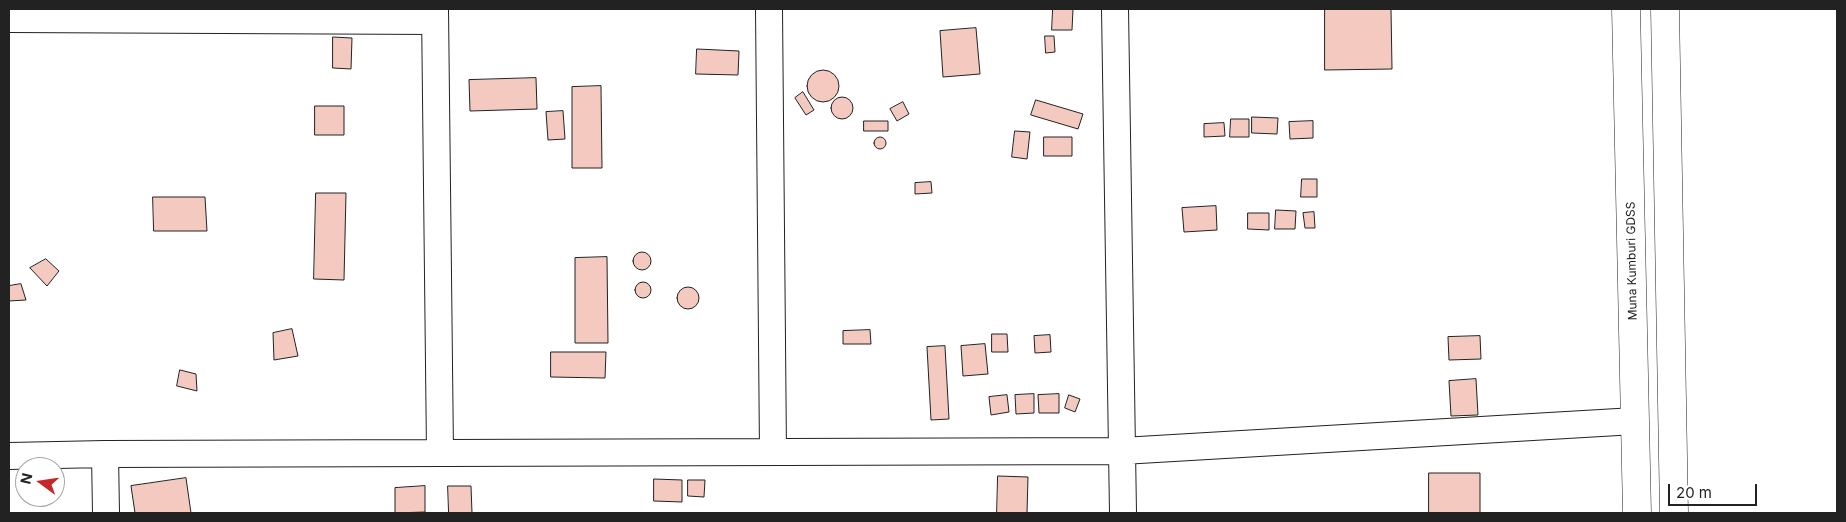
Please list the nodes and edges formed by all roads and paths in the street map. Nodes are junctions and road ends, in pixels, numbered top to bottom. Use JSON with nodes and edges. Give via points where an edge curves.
{"nodes":[{"id":1,"x":769,"y":9,"type":"edge"},
{"id":2,"x":1114,"y":9,"type":"edge"},
{"id":3,"x":1626,"y":9,"type":"edge"},
{"id":4,"x":1665,"y":9,"type":"edge"},
{"id":5,"x":435,"y":15,"type":"edge"},
{"id":6,"x":9,"y":19,"type":"edge"},
{"id":7,"x":1635,"y":421,"type":"junction"},
{"id":8,"x":1122,"y":451,"type":"junction"},
{"id":9,"x":773,"y":452,"type":"junction"},
{"id":10,"x":440,"y":453,"type":"junction"},
{"id":11,"x":105,"y":454,"type":"junction"},
{"id":12,"x":9,"y":456,"type":"edge"},
{"id":13,"x":106,"y":513,"type":"edge"},
{"id":14,"x":1123,"y":513,"type":"edge"},
{"id":15,"x":1636,"y":513,"type":"edge"},
{"id":16,"x":1674,"y":513,"type":"edge"}],
"edges":[{"from":1,"to":9,"type":"street"},
{"from":2,"to":8,"type":"street"},
{"from":3,"to":7,"type":"highway","name":"Muna Kumburi GDSS"},
{"from":4,"to":16,"type":"highway"},
{"from":5,"to":6,"type":"street"},
{"from":5,"to":10,"type":"street"},
{"from":7,"to":8,"type":"street"},
{"from":7,"to":15,"type":"highway","name":"Muna Kumburi GDSS"},
{"from":8,"to":9,"type":"street"},
{"from":8,"to":14,"type":"street"},
{"from":9,"to":10,"type":"street"},
{"from":10,"to":11,"type":"street"},
{"from":11,"to":12,"type":"street"},
{"from":11,"to":13,"type":"street"}]}
